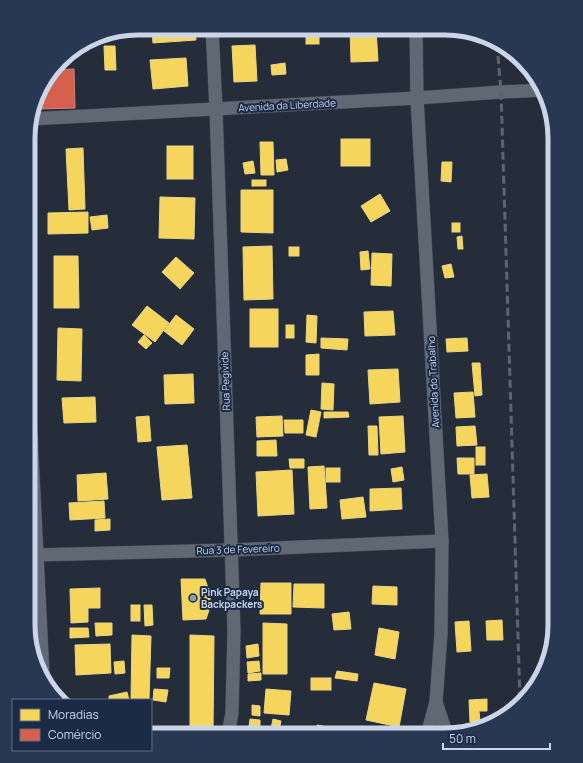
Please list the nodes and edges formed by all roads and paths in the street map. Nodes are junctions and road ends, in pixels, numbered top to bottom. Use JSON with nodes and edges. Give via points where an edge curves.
{"nodes":[{"id":1,"x":212,"y":35,"type":"edge"},
{"id":2,"x":416,"y":35,"type":"edge"},
{"id":3,"x":536,"y":90,"type":"edge"},
{"id":4,"x":417,"y":98,"type":"junction"},
{"id":5,"x":216,"y":109,"type":"junction"},
{"id":6,"x":37,"y":119,"type":"edge"},
{"id":7,"x":442,"y":541,"type":"junction"},
{"id":8,"x":231,"y":550,"type":"junction"},
{"id":9,"x":35,"y":554,"type":"edge"},
{"id":10,"x":35,"y":574,"type":"edge"},
{"id":11,"x":39,"y":653,"type":"edge"},
{"id":12,"x":436,"y":702,"type":"junction"},
{"id":13,"x":229,"y":728,"type":"edge"},
{"id":14,"x":429,"y":728,"type":"edge"},
{"id":15,"x":445,"y":728,"type":"edge"}],
"edges":[{"from":1,"to":5,"type":"street","name":"Rua Pegivide"},
{"from":2,"to":4,"type":"street","name":"Avenida do Trabalho"},
{"from":3,"to":4,"type":"street","name":"Avenida da Liberdade"},
{"from":4,"to":5,"type":"street","name":"Avenida da Liberdade"},
{"from":4,"to":7,"type":"street","name":"Avenida do Trabalho"},
{"from":5,"to":6,"type":"street","name":"Avenida da Liberdade"},
{"from":5,"to":8,"type":"street","name":"Rua Pegivide"},
{"from":7,"to":8,"type":"street","name":"Rua 3 de Fevereiro"},
{"from":7,"to":12,"type":"street","name":"Avenida do Trabalho","via":[[441,633]]},
{"from":8,"to":9,"type":"street","name":"Rua 3 de Fevereiro"},
{"from":8,"to":13,"type":"street","name":"Rua Pegivide","via":[[234,630],[232,713]]},
{"from":10,"to":11,"type":"street"},
{"from":12,"to":14,"type":"street","name":"Avenida do Trabalho"},
{"from":12,"to":15,"type":"street"}]}
